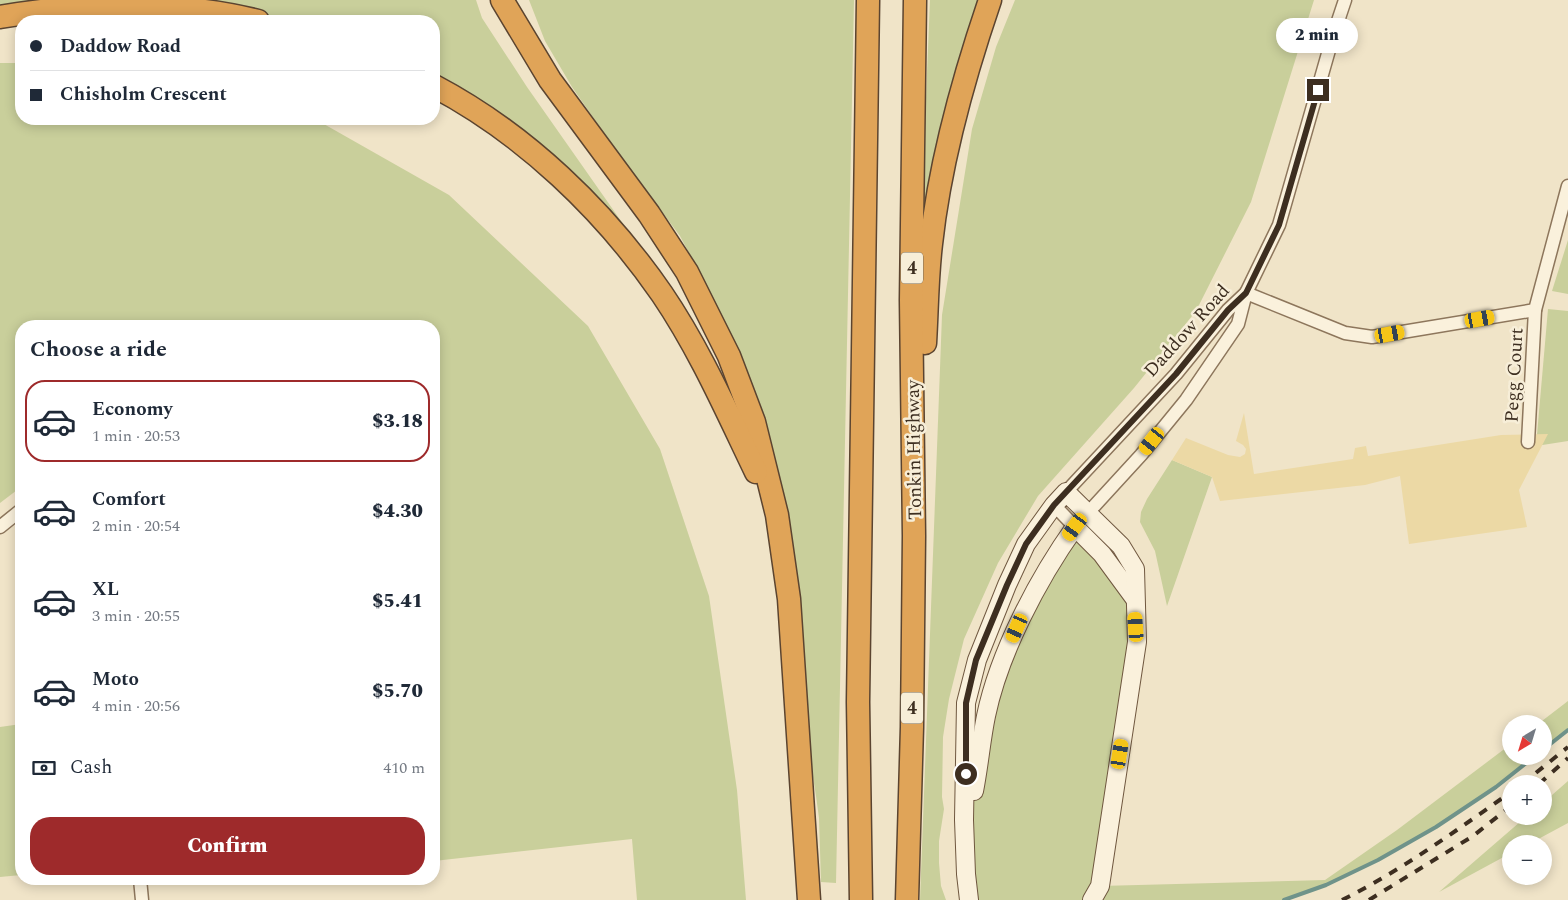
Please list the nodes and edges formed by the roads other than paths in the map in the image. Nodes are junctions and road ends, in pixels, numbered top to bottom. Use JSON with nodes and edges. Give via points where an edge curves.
{"nodes":[{"id":1,"x":502,"y":0,"type":"edge"},
{"id":2,"x":509,"y":0,"type":"edge"},
{"id":3,"x":868,"y":0,"type":"edge"},
{"id":4,"x":915,"y":0,"type":"edge"},
{"id":5,"x":990,"y":0,"type":"edge"},
{"id":6,"x":1002,"y":0,"type":"edge"},
{"id":7,"x":1346,"y":0,"type":"edge"},
{"id":8,"x":223,"y":15,"type":"edge"},
{"id":9,"x":0,"y":17,"type":"edge"},
{"id":10,"x":532,"y":51,"type":"junction"},
{"id":11,"x":440,"y":90,"type":"edge"},
{"id":12,"x":953,"y":126,"type":"junction"},
{"id":13,"x":1568,"y":186,"type":"edge"},
{"id":14,"x":1246,"y":293,"type":"junction"},
{"id":15,"x":1535,"y":310,"type":"junction"},
{"id":16,"x":1528,"y":442,"type":"dead end"},
{"id":17,"x":1066,"y":492,"type":"junction"},
{"id":18,"x":1054,"y":505,"type":"junction"},
{"id":19,"x":1088,"y":513,"type":"junction"},
{"id":20,"x":15,"y":515,"type":"edge"},
{"id":21,"x":778,"y":515,"type":"junction"},
{"id":22,"x":0,"y":527,"type":"edge"},
{"id":23,"x":1075,"y":527,"type":"junction"},
{"id":24,"x":914,"y":536,"type":"junction"},
{"id":25,"x":1135,"y":599,"type":"junction"},
{"id":26,"x":964,"y":820,"type":"junction"},
{"id":27,"x":141,"y":885,"type":"edge"},
{"id":28,"x":142,"y":900,"type":"edge"},
{"id":29,"x":810,"y":900,"type":"edge"},
{"id":30,"x":861,"y":900,"type":"edge"},
{"id":31,"x":907,"y":900,"type":"edge"},
{"id":32,"x":969,"y":900,"type":"edge"},
{"id":33,"x":1092,"y":900,"type":"edge"}],
"edges":[{"from":1,"to":10,"type":"highway"},
{"from":2,"to":10,"type":"highway"},
{"from":3,"to":30,"type":"highway","via":[[858,702]]},
{"from":4,"to":24,"type":"highway","name":"Tonkin Highway","number":"4","via":[[911,300]]},
{"from":5,"to":12,"type":"highway","via":[[971,55]]},
{"from":6,"to":12,"type":"highway","via":[[979,52]]},
{"from":7,"to":14,"type":"street","via":[[1279,225]]},
{"from":8,"to":9,"type":"highway","via":[[145,7],[58,9]]},
{"from":10,"to":21,"type":"highway","via":[[649,214],[704,302],[754,422]]},
{"from":11,"to":21,"type":"highway","via":[[493,123],[535,155],[578,193],[620,239],[662,294],[701,359]]},
{"from":12,"to":24,"type":"highway","via":[[931,244]]},
{"from":13,"to":15,"type":"street","name":"Pegg Court"},
{"from":14,"to":15,"type":"street","via":[[1345,333],[1372,337]]},
{"from":14,"to":17,"type":"street","name":"Daddow Road"},
{"from":14,"to":19,"type":"street","name":"Daddow Road","via":[[1238,324],[1186,400]]},
{"from":15,"to":16,"type":"street","name":"Pegg Court"},
{"from":17,"to":18,"type":"main road","name":"Daddow Road"},
{"from":17,"to":19,"type":"main road"},
{"from":18,"to":23,"type":"street"},
{"from":18,"to":26,"type":"main road","name":"Daddow Road","via":[[1026,544],[976,660],[966,703]]},
{"from":19,"to":23,"type":"street","name":"Daddow Road"},
{"from":19,"to":25,"type":"main road","via":[[1121,546],[1135,569]]},
{"from":20,"to":22,"type":"street"},
{"from":21,"to":29,"type":"highway","via":[[789,600]]},
{"from":23,"to":25,"type":"main road","via":[[1102,554]]},
{"from":23,"to":26,"type":"main road","name":"Daddow Road","via":[[1033,594],[1002,662],[986,715],[978,771]]},
{"from":24,"to":31,"type":"highway","name":"Tonkin Highway","number":"4"},
{"from":25,"to":33,"type":"main road","via":[[1137,642],[1100,886]]},
{"from":26,"to":32,"type":"main road","name":"Daddow Road"},
{"from":27,"to":28,"type":"street"}]}
